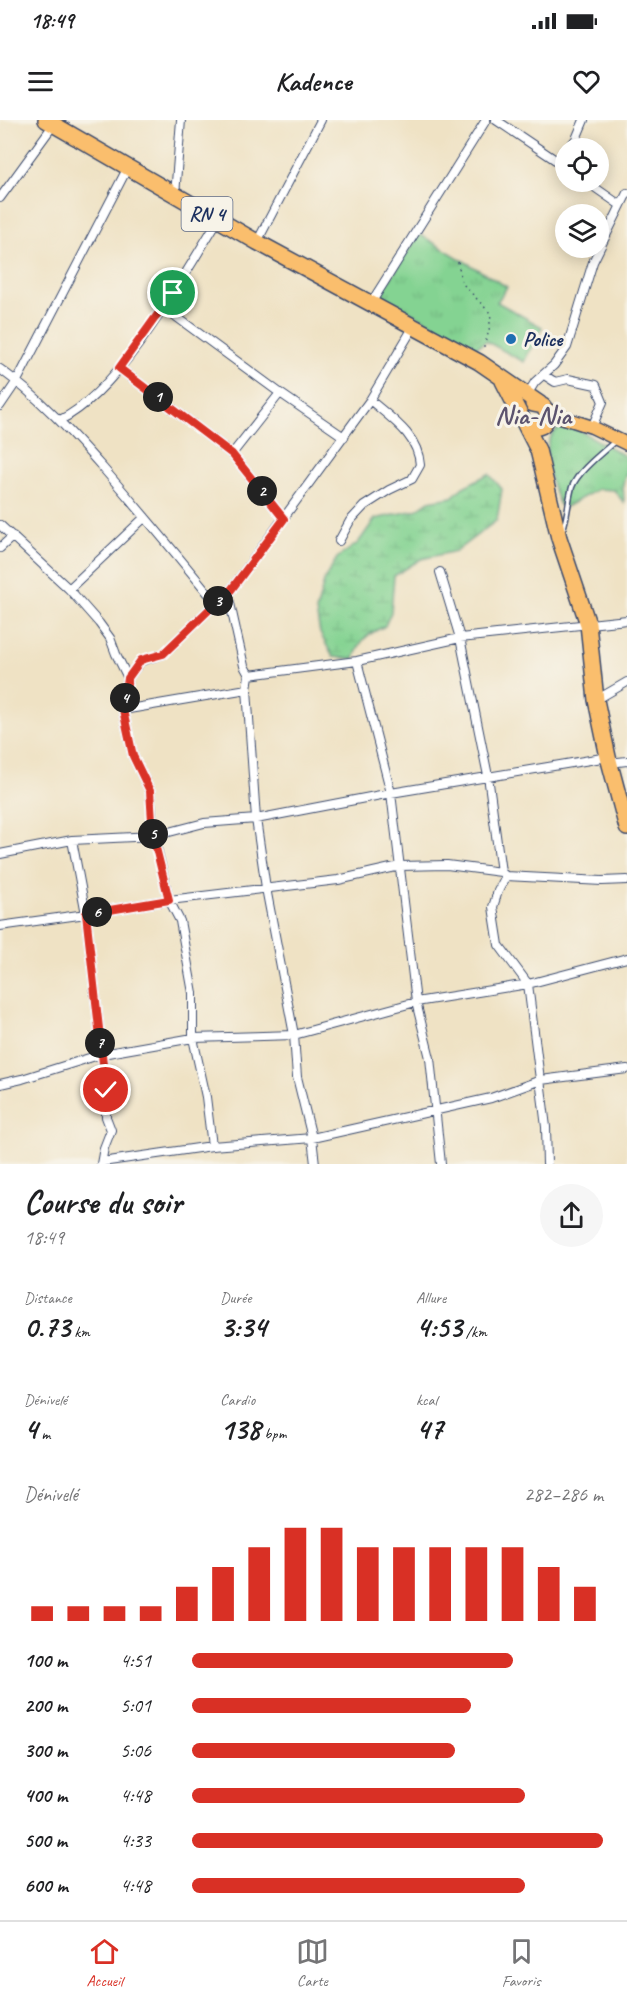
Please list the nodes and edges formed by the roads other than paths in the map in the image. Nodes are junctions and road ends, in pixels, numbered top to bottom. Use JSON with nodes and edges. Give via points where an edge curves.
{"nodes":[{"id":1,"x":181,"y":120,"type":"edge"},
{"id":2,"x":321,"y":120,"type":"edge"},
{"id":3,"x":486,"y":120,"type":"edge"},
{"id":4,"x":496,"y":120,"type":"edge"},
{"id":5,"x":584,"y":120,"type":"edge"},
{"id":6,"x":50,"y":122,"type":"edge"},
{"id":7,"x":576,"y":138,"type":"edge"},
{"id":8,"x":555,"y":159,"type":"edge"},
{"id":9,"x":128,"y":167,"type":"junction"},
{"id":10,"x":602,"y":192,"type":"edge"},
{"id":11,"x":627,"y":193,"type":"edge"},
{"id":12,"x":175,"y":195,"type":"junction"},
{"id":13,"x":0,"y":198,"type":"edge"},
{"id":14,"x":621,"y":205,"type":"junction"},
{"id":15,"x":218,"y":220,"type":"junction"},
{"id":16,"x":256,"y":242,"type":"junction"},
{"id":17,"x":371,"y":303,"type":"junction"},
{"id":18,"x":163,"y":307,"type":"junction"},
{"id":19,"x":414,"y":326,"type":"junction"},
{"id":20,"x":119,"y":368,"type":"junction"},
{"id":21,"x":0,"y":369,"type":"edge"},
{"id":22,"x":544,"y":375,"type":"junction"},
{"id":23,"x":502,"y":378,"type":"junction"},
{"id":24,"x":17,"y":381,"type":"junction"},
{"id":25,"x":280,"y":393,"type":"junction"},
{"id":26,"x":370,"y":400,"type":"junction"},
{"id":27,"x":0,"y":406,"type":"edge"},
{"id":28,"x":542,"y":406,"type":"junction"},
{"id":29,"x":60,"y":420,"type":"junction"},
{"id":30,"x":525,"y":422,"type":"junction"},
{"id":31,"x":544,"y":425,"type":"junction"},
{"id":32,"x":592,"y":427,"type":"junction"},
{"id":33,"x":344,"y":438,"type":"junction"},
{"id":34,"x":622,"y":441,"type":"edge"},
{"id":35,"x":538,"y":450,"type":"junction"},
{"id":36,"x":232,"y":454,"type":"junction"},
{"id":37,"x":146,"y":517,"type":"junction"},
{"id":38,"x":284,"y":519,"type":"junction"},
{"id":39,"x":0,"y":525,"type":"edge"},
{"id":40,"x":13,"y":536,"type":"junction"},
{"id":41,"x":559,"y":538,"type":"junction"},
{"id":42,"x":339,"y":540,"type":"dead end"},
{"id":43,"x":0,"y":548,"type":"edge"},
{"id":44,"x":440,"y":572,"type":"dead end"},
{"id":45,"x":69,"y":589,"type":"junction"},
{"id":46,"x":228,"y":594,"type":"junction"},
{"id":47,"x":216,"y":603,"type":"junction"},
{"id":48,"x":627,"y":620,"type":"edge"},
{"id":49,"x":588,"y":624,"type":"junction"},
{"id":50,"x":460,"y":638,"type":"junction"},
{"id":51,"x":357,"y":661,"type":"junction"},
{"id":52,"x":249,"y":675,"type":"junction"},
{"id":53,"x":128,"y":678,"type":"junction"},
{"id":54,"x":627,"y":682,"type":"edge"},
{"id":55,"x":247,"y":689,"type":"junction"},
{"id":56,"x":596,"y":700,"type":"junction"},
{"id":57,"x":123,"y":710,"type":"junction"},
{"id":58,"x":609,"y":760,"type":"junction"},
{"id":59,"x":627,"y":761,"type":"edge"},
{"id":60,"x":488,"y":776,"type":"junction"},
{"id":61,"x":391,"y":792,"type":"junction"},
{"id":62,"x":256,"y":819,"type":"junction"},
{"id":63,"x":627,"y":828,"type":"edge"},
{"id":64,"x":153,"y":836,"type":"junction"},
{"id":65,"x":72,"y":840,"type":"junction"},
{"id":66,"x":0,"y":854,"type":"edge"},
{"id":67,"x":399,"y":866,"type":"junction"},
{"id":68,"x":503,"y":874,"type":"junction"},
{"id":69,"x":627,"y":880,"type":"edge"},
{"id":70,"x":266,"y":888,"type":"junction"},
{"id":71,"x":169,"y":900,"type":"junction"},
{"id":72,"x":86,"y":914,"type":"junction"},
{"id":73,"x":0,"y":926,"type":"edge"},
{"id":74,"x":627,"y":958,"type":"edge"},
{"id":75,"x":528,"y":984,"type":"junction"},
{"id":76,"x":416,"y":1002,"type":"junction"},
{"id":77,"x":294,"y":1035,"type":"junction"},
{"id":78,"x":193,"y":1038,"type":"junction"},
{"id":79,"x":102,"y":1054,"type":"junction"},
{"id":80,"x":627,"y":1069,"type":"edge"},
{"id":81,"x":541,"y":1080,"type":"junction"},
{"id":82,"x":0,"y":1084,"type":"edge"},
{"id":83,"x":435,"y":1111,"type":"junction"},
{"id":84,"x":312,"y":1138,"type":"junction"},
{"id":85,"x":212,"y":1146,"type":"junction"},
{"id":86,"x":102,"y":1163,"type":"edge"},
{"id":87,"x":315,"y":1164,"type":"edge"},
{"id":88,"x":441,"y":1164,"type":"edge"},
{"id":89,"x":546,"y":1164,"type":"edge"}],
"edges":[{"from":1,"to":12,"type":"street"},
{"from":2,"to":16,"type":"street"},
{"from":3,"to":17,"type":"street"},
{"from":4,"to":8,"type":"street"},
{"from":5,"to":7,"type":"street"},
{"from":6,"to":9,"type":"highway","number":"RN 4"},
{"from":6,"to":13,"type":"street"},
{"from":9,"to":12,"type":"highway","number":"RN 4"},
{"from":9,"to":24,"type":"street"},
{"from":10,"to":14,"type":"street"},
{"from":11,"to":14,"type":"street"},
{"from":12,"to":15,"type":"highway","number":"RN 4"},
{"from":14,"to":22,"type":"street","via":[[593,262],[567,347]]},
{"from":15,"to":16,"type":"highway","number":"RN 4"},
{"from":15,"to":18,"type":"street"},
{"from":16,"to":17,"type":"highway","number":"RN 4"},
{"from":17,"to":19,"type":"highway","number":"RN 4"},
{"from":18,"to":20,"type":"street"},
{"from":18,"to":25,"type":"street"},
{"from":19,"to":23,"type":"highway","number":"RN 4"},
{"from":19,"to":26,"type":"street"},
{"from":20,"to":29,"type":"street","via":[[85,405]]},
{"from":20,"to":36,"type":"street"},
{"from":21,"to":24,"type":"street"},
{"from":22,"to":28,"type":"street","via":[[535,382]]},
{"from":22,"to":32,"type":"street","via":[[555,382],[568,379],[596,385],[603,402]]},
{"from":23,"to":28,"type":"highway","number":"RN 4"},
{"from":23,"to":30,"type":"highway","number":"RN 4"},
{"from":24,"to":27,"type":"street"},
{"from":24,"to":29,"type":"street"},
{"from":25,"to":33,"type":"street"},
{"from":25,"to":36,"type":"street"},
{"from":26,"to":33,"type":"street"},
{"from":26,"to":42,"type":"street","via":[[415,442],[420,465],[412,479],[364,506]]},
{"from":28,"to":30,"type":"highway","via":[[527,407],[523,413]]},
{"from":28,"to":31,"type":"highway","via":[[548,415]]},
{"from":28,"to":32,"type":"main road"},
{"from":29,"to":37,"type":"street"},
{"from":30,"to":31,"type":"highway","via":[[534,428]]},
{"from":30,"to":35,"type":"highway","number":"RN 4"},
{"from":31,"to":35,"type":"highway","number":"RN 4"},
{"from":32,"to":34,"type":"main road"},
{"from":33,"to":38,"type":"street"},
{"from":34,"to":41,"type":"lane","via":[[583,470],[573,484]]},
{"from":35,"to":41,"type":"highway","number":"RN 4"},
{"from":36,"to":38,"type":"street"},
{"from":37,"to":45,"type":"street"},
{"from":37,"to":47,"type":"street"},
{"from":38,"to":46,"type":"street"},
{"from":39,"to":40,"type":"street"},
{"from":40,"to":43,"type":"street"},
{"from":40,"to":45,"type":"street"},
{"from":41,"to":49,"type":"highway","number":"RN 4"},
{"from":44,"to":50,"type":"street"},
{"from":45,"to":53,"type":"street","via":[[110,638]]},
{"from":46,"to":47,"type":"street"},
{"from":46,"to":52,"type":"street"},
{"from":47,"to":53,"type":"street","via":[[163,654],[141,660]]},
{"from":48,"to":49,"type":"street"},
{"from":49,"to":50,"type":"street"},
{"from":49,"to":56,"type":"highway","number":"RN 4"},
{"from":50,"to":51,"type":"street"},
{"from":50,"to":60,"type":"street"},
{"from":51,"to":52,"type":"street"},
{"from":51,"to":61,"type":"street"},
{"from":52,"to":55,"type":"street"},
{"from":53,"to":57,"type":"street"},
{"from":54,"to":56,"type":"street"},
{"from":55,"to":57,"type":"street"},
{"from":55,"to":62,"type":"street"},
{"from":56,"to":58,"type":"highway","number":"RN 4"},
{"from":57,"to":64,"type":"street","via":[[133,756],[150,791]]},
{"from":58,"to":59,"type":"street"},
{"from":58,"to":60,"type":"street"},
{"from":58,"to":63,"type":"highway","number":"RN 4"},
{"from":60,"to":61,"type":"street"},
{"from":60,"to":68,"type":"street"},
{"from":61,"to":62,"type":"street"},
{"from":61,"to":67,"type":"street"},
{"from":62,"to":64,"type":"street","via":[[204,823]]},
{"from":62,"to":70,"type":"street"},
{"from":64,"to":65,"type":"street"},
{"from":64,"to":71,"type":"street"},
{"from":65,"to":66,"type":"street"},
{"from":65,"to":72,"type":"street"},
{"from":67,"to":68,"type":"street","via":[[447,865]]},
{"from":67,"to":70,"type":"street","via":[[338,880]]},
{"from":67,"to":76,"type":"street"},
{"from":68,"to":69,"type":"street"},
{"from":68,"to":75,"type":"street","via":[[493,907],[498,945]]},
{"from":70,"to":71,"type":"street"},
{"from":70,"to":77,"type":"street"},
{"from":71,"to":72,"type":"street"},
{"from":71,"to":78,"type":"street","via":[[180,921],[193,993]]},
{"from":72,"to":73,"type":"street"},
{"from":72,"to":79,"type":"street"},
{"from":74,"to":75,"type":"street"},
{"from":75,"to":76,"type":"street"},
{"from":75,"to":81,"type":"street"},
{"from":76,"to":77,"type":"street"},
{"from":76,"to":83,"type":"street","via":[[430,1058]]},
{"from":77,"to":78,"type":"street"},
{"from":77,"to":84,"type":"street","via":[[297,1077]]},
{"from":78,"to":79,"type":"street"},
{"from":78,"to":85,"type":"street"},
{"from":79,"to":82,"type":"street"},
{"from":79,"to":86,"type":"street","via":[[106,1117],[111,1130]]},
{"from":80,"to":81,"type":"street"},
{"from":81,"to":83,"type":"street","via":[[491,1098]]},
{"from":81,"to":89,"type":"street"},
{"from":83,"to":84,"type":"street"},
{"from":83,"to":88,"type":"street"},
{"from":84,"to":85,"type":"street"},
{"from":84,"to":87,"type":"street"},
{"from":85,"to":86,"type":"street"}]}
